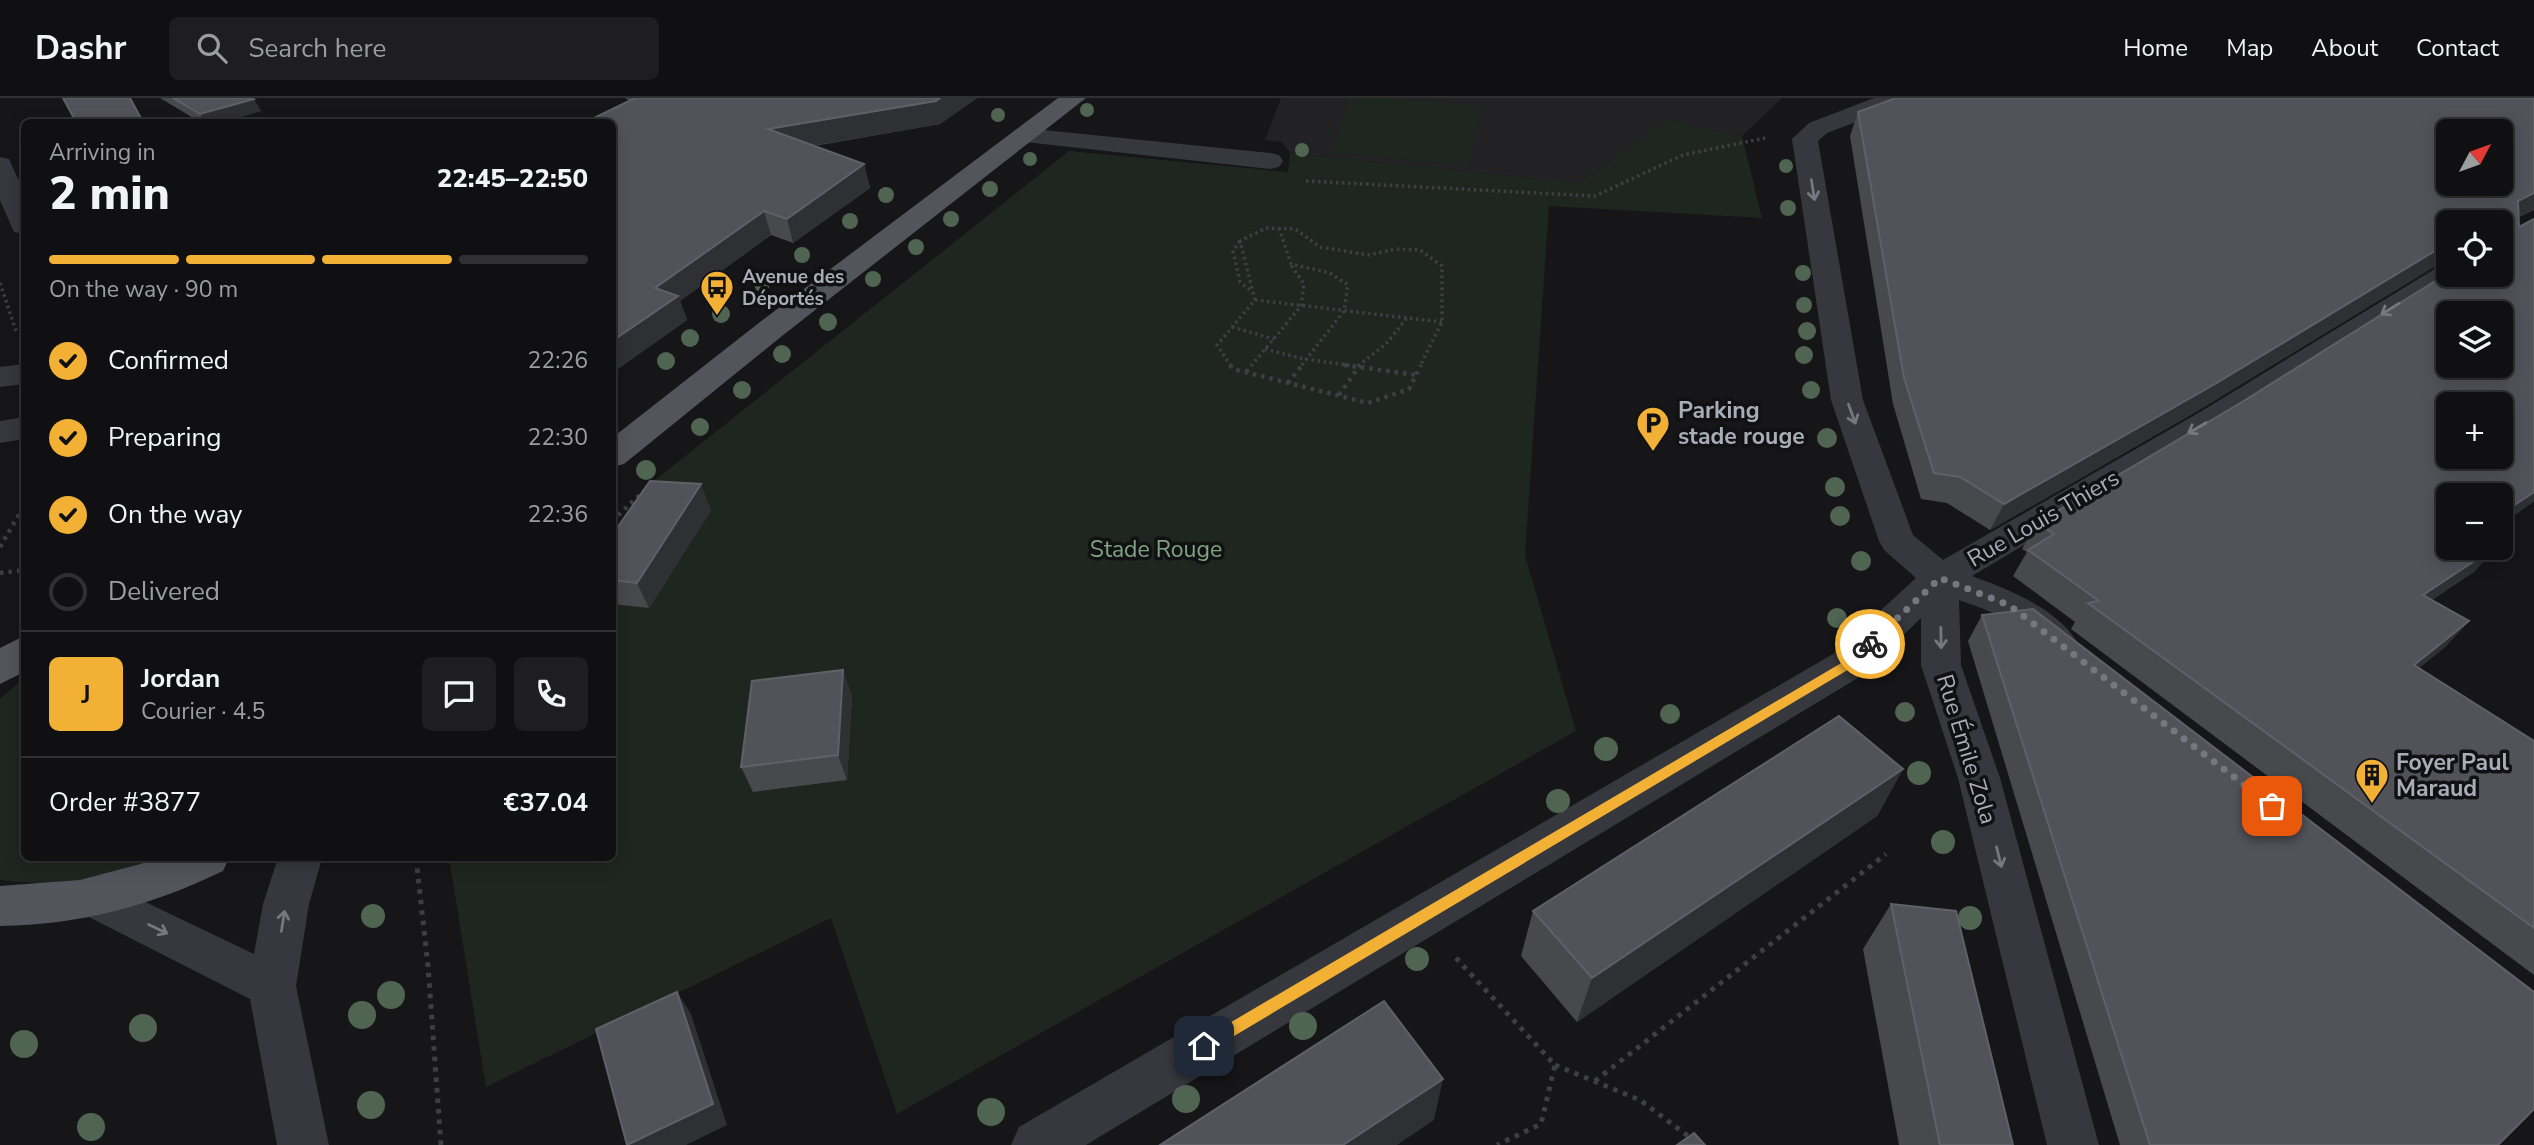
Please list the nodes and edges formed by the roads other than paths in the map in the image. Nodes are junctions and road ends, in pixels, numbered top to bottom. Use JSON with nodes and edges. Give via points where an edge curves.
{"nodes":[{"id":1,"x":1074,"y":98,"type":"edge"},
{"id":2,"x":1897,"y":98,"type":"edge"},
{"id":3,"x":1024,"y":136,"type":"junction"},
{"id":4,"x":1270,"y":162,"type":"dead end"},
{"id":5,"x":0,"y":165,"type":"edge"},
{"id":6,"x":14,"y":216,"type":"edge"},
{"id":7,"x":2436,"y":280,"type":"edge"},
{"id":8,"x":21,"y":359,"type":"edge"},
{"id":9,"x":0,"y":377,"type":"edge"},
{"id":10,"x":21,"y":428,"type":"edge"},
{"id":11,"x":0,"y":432,"type":"edge"},
{"id":12,"x":617,"y":451,"type":"edge"},
{"id":13,"x":1940,"y":578,"type":"junction"},
{"id":14,"x":21,"y":653,"type":"edge"},
{"id":15,"x":2086,"y":664,"type":"edge"},
{"id":16,"x":0,"y":669,"type":"edge"},
{"id":17,"x":201,"y":861,"type":"edge"},
{"id":18,"x":299,"y":861,"type":"edge"},
{"id":19,"x":97,"y":899,"type":"junction"},
{"id":20,"x":0,"y":906,"type":"edge"},
{"id":21,"x":272,"y":986,"type":"junction"},
{"id":22,"x":303,"y":1145,"type":"edge"},
{"id":23,"x":1037,"y":1145,"type":"edge"},
{"id":24,"x":2073,"y":1145,"type":"edge"}],
"edges":[{"from":1,"to":3,"type":"main road"},
{"from":2,"to":13,"type":"street","one_way":true,"via":[[1818,128],[1805,139],[1847,400],[1897,541]]},
{"from":3,"to":4,"type":"street"},
{"from":3,"to":12,"type":"main road"},
{"from":5,"to":6,"type":"street"},
{"from":7,"to":13,"type":"street","name":"Rue Louis Thiers","one_way":true,"via":[[2212,419]]},
{"from":8,"to":9,"type":"street"},
{"from":10,"to":11,"type":"street"},
{"from":13,"to":15,"type":"street","via":[[2009,605]]},
{"from":13,"to":23,"type":"street","name":"Rue Louis Thiers","via":[[1847,665]]},
{"from":13,"to":24,"type":"street","name":"Rue Émile Zola","one_way":true,"via":[[1941,665],[1979,778]]},
{"from":14,"to":16,"type":"main road"},
{"from":17,"to":19,"type":"main road"},
{"from":21,"to":18,"type":"street","one_way":true,"via":[[286,904]]},
{"from":19,"to":20,"type":"main road","via":[[42,907]]},
{"from":19,"to":21,"type":"street","one_way":true},
{"from":21,"to":22,"type":"street"}]}
